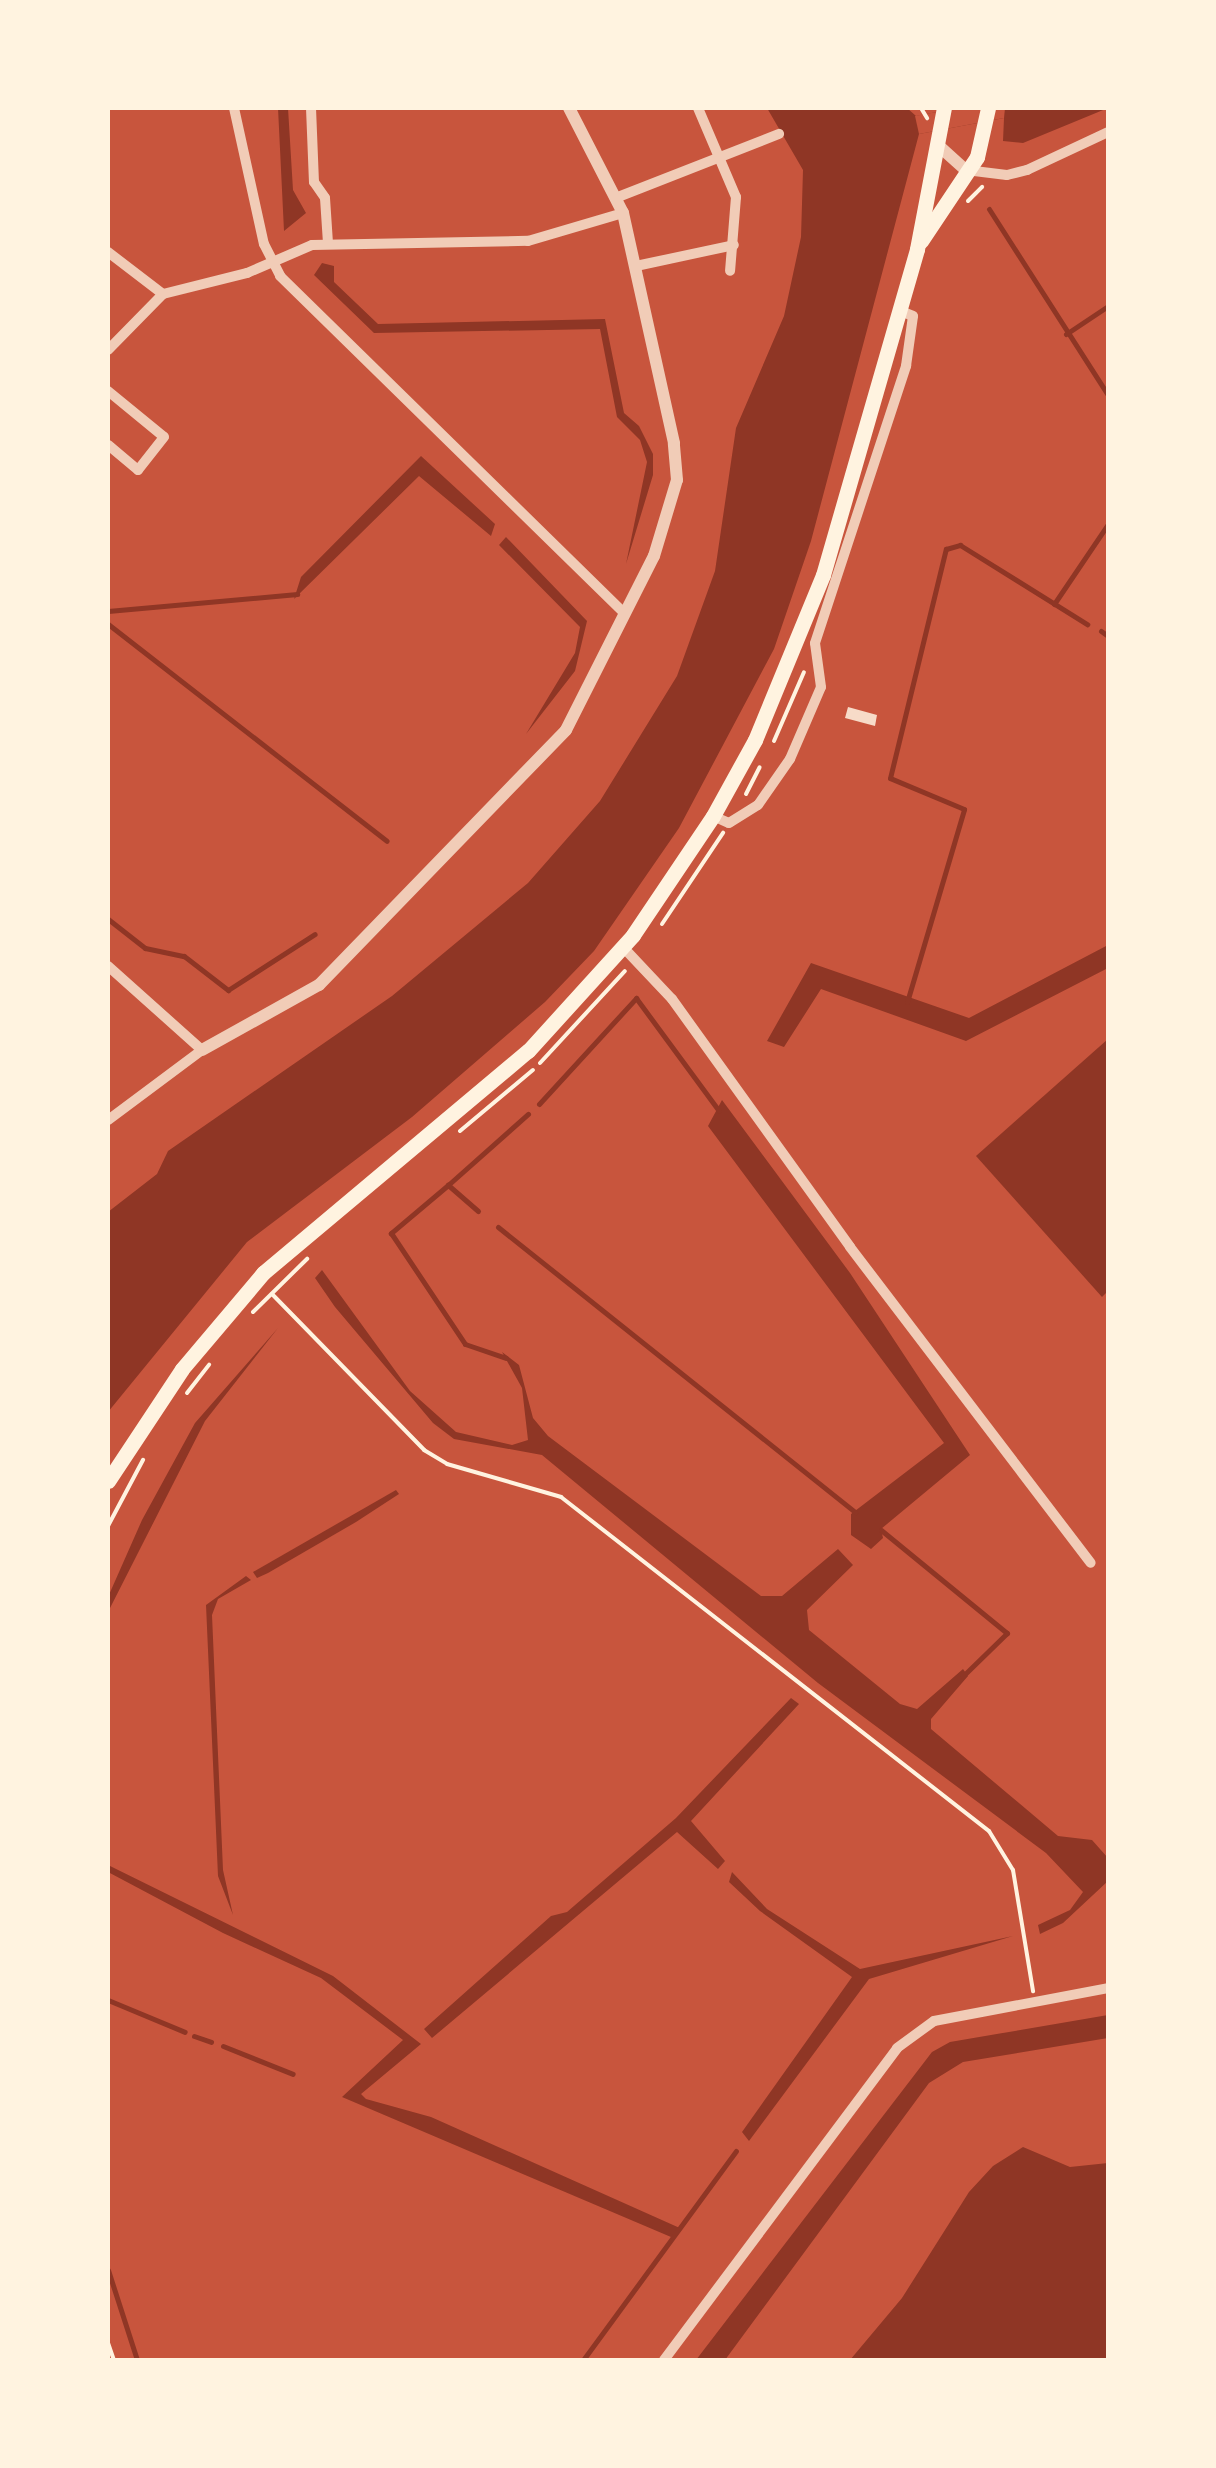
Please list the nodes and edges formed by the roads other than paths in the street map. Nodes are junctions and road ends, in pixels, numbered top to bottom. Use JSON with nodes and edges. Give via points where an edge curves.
{"nodes":[{"id":1,"x":234,"y":108,"type":"edge"},
{"id":2,"x":310,"y":108,"type":"edge"},
{"id":3,"x":569,"y":108,"type":"edge"},
{"id":4,"x":698,"y":108,"type":"edge"},
{"id":5,"x":944,"y":109,"type":"edge"},
{"id":6,"x":988,"y":114,"type":"edge"},
{"id":7,"x":1108,"y":132,"type":"edge"},
{"id":8,"x":779,"y":134,"type":"dead end"},
{"id":9,"x":941,"y":138,"type":"junction"},
{"id":10,"x":723,"y":157,"type":"junction"},
{"id":11,"x":966,"y":170,"type":"junction"},
{"id":12,"x":618,"y":198,"type":"junction"},
{"id":13,"x":623,"y":213,"type":"junction"},
{"id":14,"x":328,"y":243,"type":"junction"},
{"id":15,"x":734,"y":245,"type":"junction"},
{"id":16,"x":916,"y":249,"type":"junction"},
{"id":17,"x":108,"y":252,"type":"edge"},
{"id":18,"x":272,"y":261,"type":"junction"},
{"id":19,"x":636,"y":266,"type":"junction"},
{"id":20,"x":730,"y":271,"type":"dead end"},
{"id":21,"x":162,"y":294,"type":"junction"},
{"id":22,"x":897,"y":310,"type":"junction"},
{"id":23,"x":108,"y":350,"type":"edge"},
{"id":24,"x":108,"y":391,"type":"edge"},
{"id":25,"x":108,"y":446,"type":"edge"},
{"id":26,"x":624,"y":614,"type":"junction"},
{"id":27,"x":713,"y":816,"type":"junction"},
{"id":28,"x":622,"y":946,"type":"junction"},
{"id":29,"x":108,"y":966,"type":"edge"},
{"id":30,"x":202,"y":1050,"type":"junction"},
{"id":31,"x":108,"y":1120,"type":"edge"},
{"id":32,"x":108,"y":1481,"type":"edge"},
{"id":33,"x":1091,"y":1563,"type":"dead end"},
{"id":34,"x":1108,"y":1988,"type":"edge"},
{"id":35,"x":664,"y":2360,"type":"edge"}],
"edges":[{"from":1,"to":18,"type":"street"},
{"from":2,"to":14,"type":"street","via":[[314,182],[325,198]]},
{"from":3,"to":12,"type":"street"},
{"from":4,"to":10,"type":"street"},
{"from":5,"to":9,"type":"main road"},
{"from":6,"to":11,"type":"main road"},
{"from":7,"to":11,"type":"street","via":[[1027,170]]},
{"from":8,"to":10,"type":"street"},
{"from":9,"to":11,"type":"street"},
{"from":9,"to":16,"type":"main road"},
{"from":10,"to":12,"type":"street"},
{"from":10,"to":15,"type":"street","via":[[739,220]]},
{"from":11,"to":16,"type":"main road"},
{"from":12,"to":13,"type":"street"},
{"from":13,"to":14,"type":"street","via":[[528,240]]},
{"from":13,"to":19,"type":"street"},
{"from":14,"to":18,"type":"street"},
{"from":15,"to":19,"type":"street"},
{"from":15,"to":20,"type":"street"},
{"from":16,"to":22,"type":"main road"},
{"from":17,"to":21,"type":"street"},
{"from":18,"to":21,"type":"street"},
{"from":18,"to":26,"type":"street","via":[[311,308]]},
{"from":19,"to":26,"type":"street","via":[[678,467],[666,524]]},
{"from":21,"to":23,"type":"street"},
{"from":22,"to":27,"type":"main road","via":[[816,593],[755,740]]},
{"from":22,"to":27,"type":"street","via":[[913,316],[895,408],[815,643],[821,687],[790,759],[748,814],[728,824]]},
{"from":24,"to":25,"type":"street","via":[[164,437],[138,470]]},
{"from":26,"to":30,"type":"street","via":[[585,699],[542,756],[319,984]]},
{"from":27,"to":28,"type":"main road"},
{"from":28,"to":32,"type":"main road","via":[[519,1059],[263,1274],[182,1369]]},
{"from":28,"to":33,"type":"street","via":[[672,998],[850,1247]]},
{"from":29,"to":30,"type":"street"},
{"from":30,"to":31,"type":"street"},
{"from":34,"to":35,"type":"street","via":[[934,2020],[897,2048]]}]}
